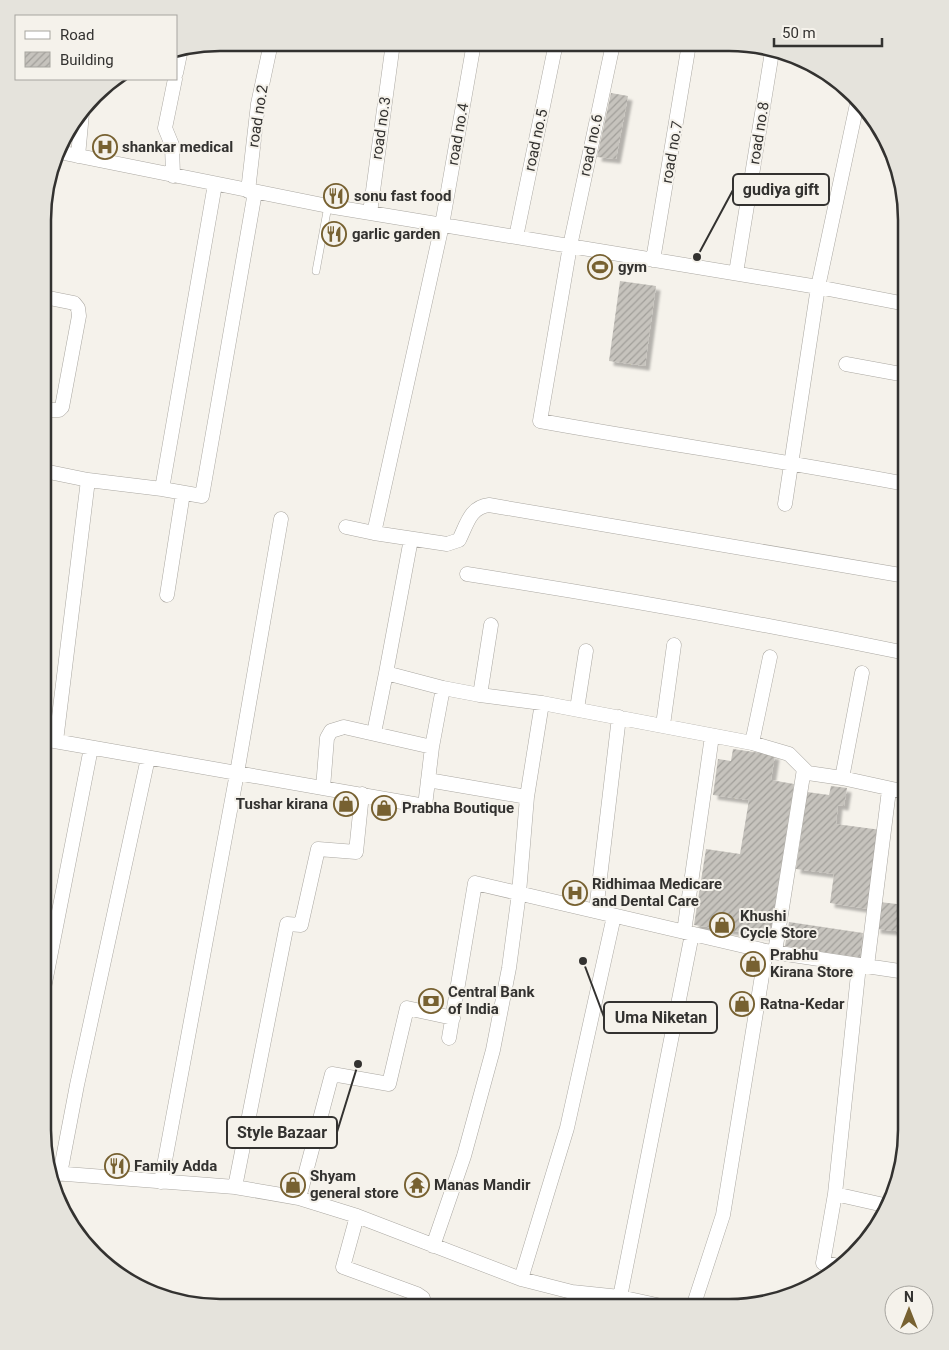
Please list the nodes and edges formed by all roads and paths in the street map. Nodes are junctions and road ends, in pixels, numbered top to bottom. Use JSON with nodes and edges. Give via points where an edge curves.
{"nodes":[{"id":1,"x":473,"y":51,"type":"edge"},
{"id":2,"x":554,"y":51,"type":"edge"},
{"id":3,"x":611,"y":51,"type":"edge"},
{"id":4,"x":688,"y":51,"type":"edge"},
{"id":5,"x":269,"y":52,"type":"edge"},
{"id":6,"x":392,"y":52,"type":"edge"},
{"id":7,"x":771,"y":57,"type":"edge"},
{"id":8,"x":175,"y":80,"type":"edge"},
{"id":9,"x":856,"y":109,"type":"edge"},
{"id":10,"x":81,"y":125,"type":"edge"},
{"id":11,"x":65,"y":153,"type":"edge"},
{"id":12,"x":78,"y":156,"type":"junction"},
{"id":13,"x":173,"y":176,"type":"junction"},
{"id":14,"x":215,"y":184,"type":"junction"},
{"id":15,"x":251,"y":191,"type":"junction"},
{"id":16,"x":328,"y":206,"type":"junction"},
{"id":17,"x":370,"y":213,"type":"junction"},
{"id":18,"x":442,"y":225,"type":"junction"},
{"id":19,"x":516,"y":237,"type":"junction"},
{"id":20,"x":570,"y":246,"type":"junction"},
{"id":21,"x":653,"y":260,"type":"junction"},
{"id":22,"x":316,"y":271,"type":"dead end"},
{"id":23,"x":736,"y":273,"type":"junction"},
{"id":24,"x":818,"y":287,"type":"junction"},
{"id":25,"x":51,"y":299,"type":"edge"},
{"id":26,"x":898,"y":302,"type":"edge"},
{"id":27,"x":846,"y":364,"type":"dead end"},
{"id":28,"x":898,"y":374,"type":"edge"},
{"id":29,"x":51,"y":410,"type":"edge"},
{"id":30,"x":790,"y":462,"type":"junction"},
{"id":31,"x":51,"y":472,"type":"edge"},
{"id":32,"x":88,"y":480,"type":"junction"},
{"id":33,"x":898,"y":482,"type":"edge"},
{"id":34,"x":162,"y":490,"type":"junction"},
{"id":35,"x":183,"y":493,"type":"junction"},
{"id":36,"x":785,"y":504,"type":"dead end"},
{"id":37,"x":281,"y":519,"type":"dead end"},
{"id":38,"x":346,"y":527,"type":"dead end"},
{"id":39,"x":374,"y":533,"type":"junction"},
{"id":40,"x":411,"y":539,"type":"junction"},
{"id":41,"x":467,"y":574,"type":"dead end"},
{"id":42,"x":898,"y":575,"type":"edge"},
{"id":43,"x":167,"y":595,"type":"dead end"},
{"id":44,"x":491,"y":625,"type":"dead end"},
{"id":45,"x":674,"y":645,"type":"dead end"},
{"id":46,"x":586,"y":651,"type":"dead end"},
{"id":47,"x":898,"y":651,"type":"edge"},
{"id":48,"x":770,"y":657,"type":"dead end"},
{"id":49,"x":386,"y":673,"type":"junction"},
{"id":50,"x":862,"y":673,"type":"dead end"},
{"id":51,"x":443,"y":688,"type":"junction"},
{"id":52,"x":480,"y":695,"type":"junction"},
{"id":53,"x":542,"y":703,"type":"junction"},
{"id":54,"x":577,"y":709,"type":"junction"},
{"id":55,"x":619,"y":717,"type":"junction"},
{"id":56,"x":663,"y":725,"type":"junction"},
{"id":57,"x":51,"y":733,"type":"edge"},
{"id":58,"x":374,"y":733,"type":"junction"},
{"id":59,"x":712,"y":736,"type":"junction"},
{"id":60,"x":51,"y":740,"type":"edge"},
{"id":61,"x":752,"y":743,"type":"junction"},
{"id":62,"x":432,"y":747,"type":"junction"},
{"id":63,"x":91,"y":748,"type":"junction"},
{"id":64,"x":148,"y":758,"type":"junction"},
{"id":65,"x":804,"y":769,"type":"junction"},
{"id":66,"x":237,"y":774,"type":"junction"},
{"id":67,"x":842,"y":778,"type":"junction"},
{"id":68,"x":428,"y":780,"type":"junction"},
{"id":69,"x":323,"y":788,"type":"junction"},
{"id":70,"x":889,"y":790,"type":"junction"},
{"id":71,"x":897,"y":791,"type":"edge"},
{"id":72,"x":362,"y":794,"type":"junction"},
{"id":73,"x":527,"y":797,"type":"junction"},
{"id":74,"x":519,"y":893,"type":"junction"},
{"id":75,"x":596,"y":911,"type":"junction"},
{"id":76,"x":614,"y":916,"type":"junction"},
{"id":77,"x":688,"y":933,"type":"junction"},
{"id":78,"x":51,"y":952,"type":"edge"},
{"id":79,"x":770,"y":952,"type":"junction"},
{"id":80,"x":863,"y":966,"type":"junction"},
{"id":81,"x":897,"y":971,"type":"edge"},
{"id":82,"x":453,"y":1018,"type":"junction"},
{"id":83,"x":449,"y":1038,"type":"dead end"},
{"id":84,"x":57,"y":1170,"type":"edge"},
{"id":85,"x":58,"y":1174,"type":"edge"},
{"id":86,"x":161,"y":1182,"type":"junction"},
{"id":87,"x":235,"y":1187,"type":"junction"},
{"id":88,"x":835,"y":1194,"type":"junction"},
{"id":89,"x":299,"y":1198,"type":"junction"},
{"id":90,"x":880,"y":1204,"type":"edge"},
{"id":91,"x":357,"y":1216,"type":"junction"},
{"id":92,"x":433,"y":1246,"type":"junction"},
{"id":93,"x":830,"y":1264,"type":"edge"},
{"id":94,"x":521,"y":1279,"type":"junction"},
{"id":95,"x":620,"y":1297,"type":"junction"},
{"id":96,"x":423,"y":1299,"type":"edge"},
{"id":97,"x":629,"y":1299,"type":"edge"},
{"id":98,"x":696,"y":1299,"type":"edge"}],
"edges":[{"from":1,"to":18,"type":"street","name":"road no.4"},
{"from":2,"to":19,"type":"street","name":"road no.5"},
{"from":3,"to":20,"type":"street","name":"road no.6"},
{"from":4,"to":21,"type":"street","name":"road no.7"},
{"from":5,"to":15,"type":"street","name":"road no.2","via":[[258,104]]},
{"from":6,"to":17,"type":"street","name":"road no.3"},
{"from":7,"to":23,"type":"street","name":"road no.8"},
{"from":8,"to":13,"type":"street","via":[[165,128],[172,146]]},
{"from":9,"to":24,"type":"street"},
{"from":10,"to":12,"type":"street"},
{"from":11,"to":12,"type":"street"},
{"from":12,"to":13,"type":"street"},
{"from":13,"to":14,"type":"street"},
{"from":14,"to":15,"type":"street"},
{"from":14,"to":34,"type":"street"},
{"from":15,"to":16,"type":"street"},
{"from":15,"to":35,"type":"street","name":"road no.2","via":[[202,496]]},
{"from":16,"to":17,"type":"street"},
{"from":16,"to":22,"type":"lane"},
{"from":17,"to":18,"type":"street"},
{"from":18,"to":19,"type":"street"},
{"from":18,"to":39,"type":"street","name":"road no.4"},
{"from":19,"to":20,"type":"street"},
{"from":20,"to":21,"type":"street"},
{"from":20,"to":30,"type":"street","name":"road no.6","via":[[540,421]]},
{"from":21,"to":23,"type":"street"},
{"from":23,"to":24,"type":"street"},
{"from":24,"to":26,"type":"street"},
{"from":24,"to":30,"type":"street"},
{"from":25,"to":29,"type":"street","via":[[74,304],[79,316],[62,407]]},
{"from":27,"to":28,"type":"street"},
{"from":30,"to":33,"type":"street"},
{"from":30,"to":36,"type":"street"},
{"from":31,"to":32,"type":"street"},
{"from":32,"to":34,"type":"street"},
{"from":32,"to":57,"type":"street"},
{"from":34,"to":35,"type":"street"},
{"from":35,"to":43,"type":"street"},
{"from":37,"to":66,"type":"street"},
{"from":38,"to":39,"type":"street"},
{"from":39,"to":40,"type":"street"},
{"from":40,"to":42,"type":"street","via":[[447,544],[459,540],[472,513],[480,506],[490,505]]},
{"from":40,"to":49,"type":"street"},
{"from":41,"to":47,"type":"street","via":[[626,599]]},
{"from":44,"to":52,"type":"street"},
{"from":45,"to":56,"type":"street"},
{"from":46,"to":54,"type":"street"},
{"from":48,"to":61,"type":"street"},
{"from":49,"to":51,"type":"street"},
{"from":49,"to":58,"type":"street"},
{"from":50,"to":67,"type":"street"},
{"from":51,"to":52,"type":"street"},
{"from":51,"to":62,"type":"street"},
{"from":52,"to":53,"type":"street"},
{"from":53,"to":54,"type":"street"},
{"from":53,"to":73,"type":"street"},
{"from":54,"to":55,"type":"street"},
{"from":55,"to":56,"type":"street"},
{"from":55,"to":75,"type":"street"},
{"from":56,"to":59,"type":"street"},
{"from":58,"to":62,"type":"street"},
{"from":58,"to":69,"type":"street","via":[[344,727],[331,731],[327,738]]},
{"from":59,"to":61,"type":"street"},
{"from":59,"to":77,"type":"street"},
{"from":60,"to":63,"type":"street"},
{"from":61,"to":65,"type":"street","via":[[789,754]]},
{"from":62,"to":68,"type":"street"},
{"from":63,"to":64,"type":"street"},
{"from":63,"to":78,"type":"street"},
{"from":64,"to":66,"type":"street"},
{"from":64,"to":84,"type":"street"},
{"from":65,"to":67,"type":"street","via":[[808,774]]},
{"from":65,"to":79,"type":"street"},
{"from":66,"to":69,"type":"street"},
{"from":66,"to":86,"type":"street"},
{"from":67,"to":70,"type":"street"},
{"from":68,"to":72,"type":"street","via":[[426,806]]},
{"from":68,"to":73,"type":"street"},
{"from":69,"to":72,"type":"street"},
{"from":70,"to":71,"type":"street"},
{"from":70,"to":80,"type":"street"},
{"from":72,"to":87,"type":"street","via":[[356,852],[318,849],[301,925],[287,924]]},
{"from":73,"to":74,"type":"street"},
{"from":74,"to":75,"type":"street"},
{"from":74,"to":82,"type":"street","via":[[475,883]]},
{"from":74,"to":92,"type":"street","via":[[509,968],[492,1050],[464,1156]]},
{"from":75,"to":76,"type":"street"},
{"from":76,"to":77,"type":"street"},
{"from":76,"to":94,"type":"street","via":[[567,1128]]},
{"from":77,"to":79,"type":"street"},
{"from":77,"to":95,"type":"street"},
{"from":79,"to":80,"type":"street"},
{"from":79,"to":98,"type":"street","via":[[723,1215]]},
{"from":80,"to":81,"type":"street"},
{"from":80,"to":88,"type":"street"},
{"from":82,"to":83,"type":"street"},
{"from":82,"to":89,"type":"street","via":[[407,1008],[388,1084],[332,1074]]},
{"from":85,"to":86,"type":"street"},
{"from":86,"to":87,"type":"street"},
{"from":87,"to":89,"type":"street"},
{"from":88,"to":90,"type":"street"},
{"from":88,"to":93,"type":"street","via":[[823,1263]]},
{"from":89,"to":91,"type":"street"},
{"from":91,"to":92,"type":"street"},
{"from":91,"to":96,"type":"street","via":[[342,1267]]},
{"from":92,"to":94,"type":"street"},
{"from":94,"to":95,"type":"street","via":[[572,1292]]},
{"from":95,"to":97,"type":"street"}]}
